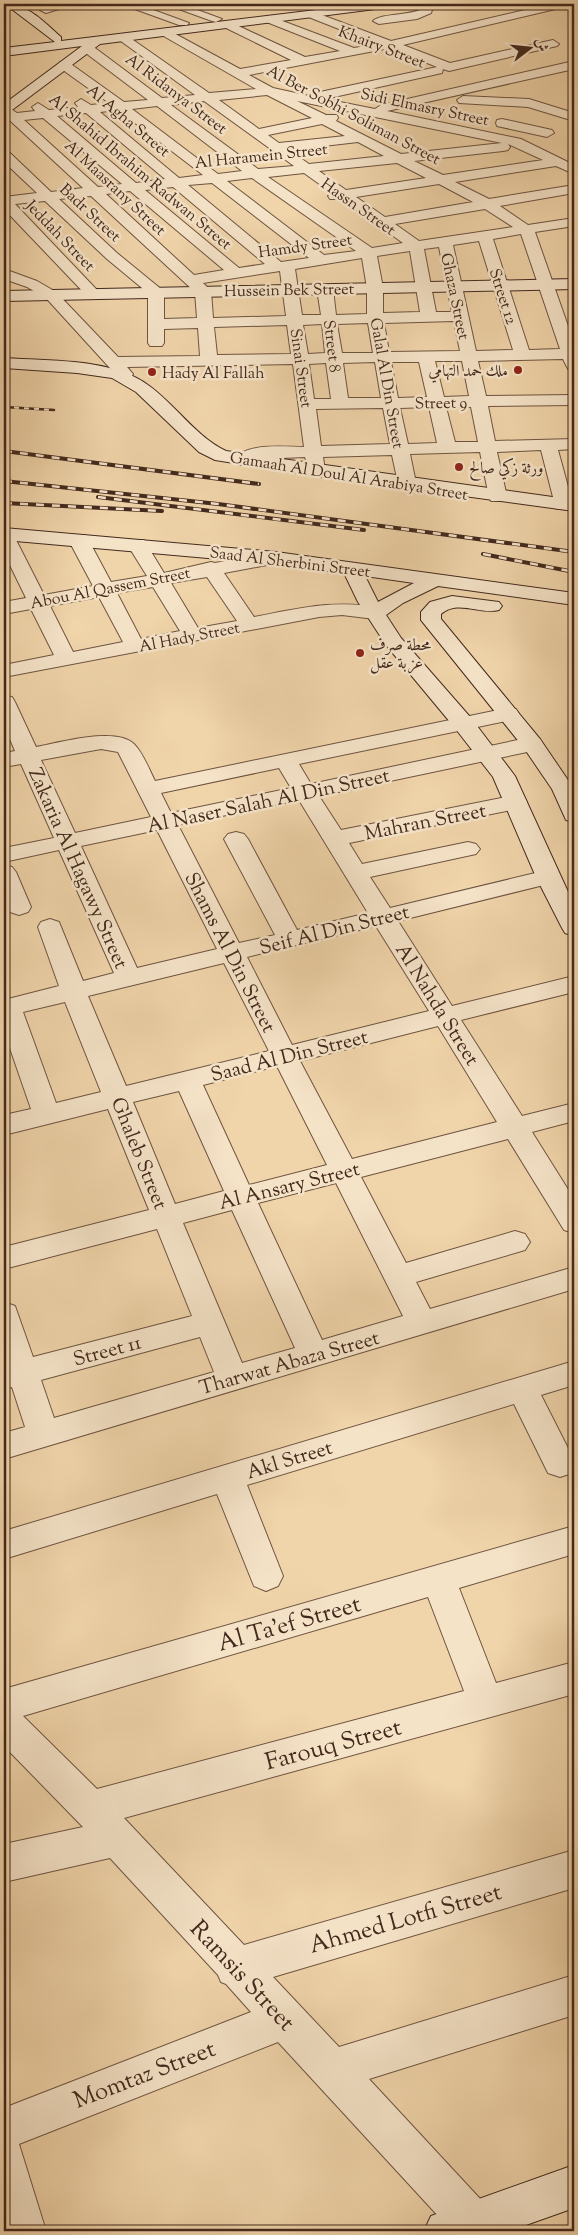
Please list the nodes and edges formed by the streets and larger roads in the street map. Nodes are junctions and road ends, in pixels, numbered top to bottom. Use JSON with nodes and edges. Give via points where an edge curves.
{"nodes":[{"id":1,"x":10,"y":4,"type":"edge"},
{"id":2,"x":69,"y":4,"type":"edge"},
{"id":3,"x":127,"y":4,"type":"edge"},
{"id":4,"x":171,"y":4,"type":"edge"},
{"id":5,"x":391,"y":4,"type":"edge"},
{"id":6,"x":428,"y":4,"type":"edge"},
{"id":7,"x":564,"y":4,"type":"edge"},
{"id":8,"x":344,"y":6,"type":"edge"},
{"id":9,"x":539,"y":6,"type":"edge"},
{"id":10,"x":41,"y":7,"type":"edge"},
{"id":11,"x":272,"y":13,"type":"junction"},
{"id":12,"x":310,"y":14,"type":"junction"},
{"id":13,"x":567,"y":16,"type":"dead end"},
{"id":14,"x":60,"y":19,"type":"dead end"},
{"id":15,"x":379,"y":21,"type":"junction"},
{"id":16,"x":484,"y":21,"type":"junction"},
{"id":17,"x":221,"y":22,"type":"junction"},
{"id":18,"x":183,"y":23,"type":"junction"},
{"id":19,"x":509,"y":30,"type":"dead end"},
{"id":20,"x":164,"y":32,"type":"junction"},
{"id":21,"x":433,"y":33,"type":"junction"},
{"id":22,"x":527,"y":36,"type":"dead end"},
{"id":23,"x":122,"y":37,"type":"junction"},
{"id":24,"x":419,"y":37,"type":"junction"},
{"id":25,"x":86,"y":38,"type":"junction"},
{"id":26,"x":57,"y":39,"type":"junction"},
{"id":27,"x":459,"y":43,"type":"dead end"},
{"id":28,"x":552,"y":44,"type":"junction"},
{"id":29,"x":4,"y":45,"type":"edge"},
{"id":30,"x":388,"y":45,"type":"junction"},
{"id":31,"x":475,"y":48,"type":"dead end"},
{"id":32,"x":567,"y":50,"type":"dead end"},
{"id":33,"x":443,"y":51,"type":"dead end"},
{"id":34,"x":4,"y":52,"type":"edge"},
{"id":35,"x":354,"y":52,"type":"junction"},
{"id":36,"x":418,"y":56,"type":"junction"},
{"id":37,"x":498,"y":57,"type":"junction"},
{"id":38,"x":372,"y":59,"type":"dead end"},
{"id":39,"x":303,"y":61,"type":"junction"},
{"id":40,"x":64,"y":65,"type":"junction"},
{"id":41,"x":389,"y":66,"type":"dead end"},
{"id":42,"x":571,"y":67,"type":"edge"},
{"id":43,"x":438,"y":70,"type":"dead end"},
{"id":44,"x":541,"y":72,"type":"junction"},
{"id":45,"x":240,"y":73,"type":"junction"},
{"id":46,"x":414,"y":75,"type":"junction"},
{"id":47,"x":50,"y":76,"type":"junction"},
{"id":48,"x":503,"y":80,"type":"junction"},
{"id":49,"x":293,"y":81,"type":"dead end"},
{"id":50,"x":267,"y":89,"type":"junction"},
{"id":51,"x":530,"y":89,"type":"dead end"},
{"id":52,"x":456,"y":92,"type":"junction"},
{"id":53,"x":23,"y":96,"type":"junction"},
{"id":54,"x":206,"y":97,"type":"junction"},
{"id":55,"x":309,"y":99,"type":"junction"},
{"id":56,"x":424,"y":99,"type":"junction"},
{"id":57,"x":160,"y":102,"type":"junction"},
{"id":58,"x":410,"y":102,"type":"junction"},
{"id":59,"x":292,"y":103,"type":"junction"},
{"id":60,"x":121,"y":106,"type":"junction"},
{"id":61,"x":275,"y":106,"type":"dead end"},
{"id":62,"x":438,"y":108,"type":"dead end"},
{"id":63,"x":89,"y":109,"type":"junction"},
{"id":64,"x":248,"y":111,"type":"dead end"},
{"id":65,"x":373,"y":111,"type":"junction"},
{"id":66,"x":7,"y":112,"type":"edge"},
{"id":67,"x":46,"y":114,"type":"junction"},
{"id":68,"x":231,"y":115,"type":"junction"},
{"id":69,"x":574,"y":117,"type":"edge"},
{"id":70,"x":325,"y":120,"type":"junction"},
{"id":71,"x":492,"y":121,"type":"dead end"},
{"id":72,"x":452,"y":128,"type":"junction"},
{"id":73,"x":561,"y":129,"type":"edge"},
{"id":74,"x":257,"y":133,"type":"junction"},
{"id":75,"x":406,"y":133,"type":"dead end"},
{"id":76,"x":387,"y":135,"type":"dead end"},
{"id":77,"x":360,"y":138,"type":"junction"},
{"id":78,"x":519,"y":143,"type":"junction"},
{"id":79,"x":276,"y":147,"type":"junction"},
{"id":80,"x":4,"y":155,"type":"edge"},
{"id":81,"x":561,"y":156,"type":"junction"},
{"id":82,"x":399,"y":158,"type":"junction"},
{"id":83,"x":306,"y":168,"type":"junction"},
{"id":84,"x":573,"y":169,"type":"edge"},
{"id":85,"x":255,"y":174,"type":"junction"},
{"id":86,"x":216,"y":178,"type":"junction"},
{"id":87,"x":440,"y":179,"type":"junction"},
{"id":88,"x":176,"y":182,"type":"junction"},
{"id":89,"x":134,"y":187,"type":"junction"},
{"id":90,"x":574,"y":189,"type":"edge"},
{"id":91,"x":94,"y":191,"type":"junction"},
{"id":92,"x":344,"y":195,"type":"junction"},
{"id":93,"x":48,"y":196,"type":"junction"},
{"id":94,"x":4,"y":201,"type":"edge"},
{"id":95,"x":295,"y":202,"type":"junction"},
{"id":96,"x":489,"y":205,"type":"junction"},
{"id":97,"x":382,"y":222,"type":"junction"},
{"id":98,"x":573,"y":225,"type":"edge"},
{"id":99,"x":527,"y":230,"type":"junction"},
{"id":100,"x":485,"y":236,"type":"junction"},
{"id":101,"x":445,"y":241,"type":"junction"},
{"id":102,"x":416,"y":246,"type":"junction"},
{"id":103,"x":369,"y":253,"type":"junction"},
{"id":104,"x":112,"y":256,"type":"junction"},
{"id":105,"x":9,"y":258,"type":"dead end"},
{"id":106,"x":325,"y":260,"type":"junction"},
{"id":107,"x":64,"y":264,"type":"junction"},
{"id":108,"x":283,"y":266,"type":"junction"},
{"id":109,"x":20,"y":271,"type":"junction"},
{"id":110,"x":236,"y":273,"type":"junction"},
{"id":111,"x":4,"y":274,"type":"edge"},
{"id":112,"x":190,"y":280,"type":"junction"},
{"id":113,"x":32,"y":284,"type":"junction"},
{"id":114,"x":545,"y":284,"type":"junction"},
{"id":115,"x":574,"y":284,"type":"edge"},
{"id":116,"x":500,"y":285,"type":"junction"},
{"id":117,"x":422,"y":286,"type":"junction"},
{"id":118,"x":454,"y":286,"type":"junction"},
{"id":119,"x":375,"y":288,"type":"junction"},
{"id":120,"x":291,"y":289,"type":"junction"},
{"id":121,"x":328,"y":289,"type":"junction"},
{"id":122,"x":244,"y":290,"type":"junction"},
{"id":123,"x":203,"y":291,"type":"junction"},
{"id":124,"x":156,"y":292,"type":"junction"},
{"id":125,"x":93,"y":294,"type":"junction"},
{"id":126,"x":51,"y":295,"type":"junction"},
{"id":127,"x":4,"y":296,"type":"edge"},
{"id":128,"x":429,"y":316,"type":"junction"},
{"id":129,"x":461,"y":316,"type":"junction"},
{"id":130,"x":375,"y":318,"type":"junction"},
{"id":131,"x":329,"y":319,"type":"junction"},
{"id":132,"x":295,"y":320,"type":"junction"},
{"id":133,"x":249,"y":321,"type":"junction"},
{"id":134,"x":206,"y":322,"type":"junction"},
{"id":135,"x":156,"y":324,"type":"junction"},
{"id":136,"x":190,"y":340,"type":"dead end"},
{"id":137,"x":207,"y":340,"type":"junction"},
{"id":138,"x":156,"y":341,"type":"junction"},
{"id":139,"x":173,"y":341,"type":"dead end"},
{"id":140,"x":523,"y":355,"type":"junction"},
{"id":141,"x":469,"y":356,"type":"junction"},
{"id":142,"x":426,"y":357,"type":"junction"},
{"id":143,"x":382,"y":358,"type":"junction"},
{"id":144,"x":573,"y":358,"type":"edge"},
{"id":145,"x":301,"y":359,"type":"junction"},
{"id":146,"x":334,"y":359,"type":"junction"},
{"id":147,"x":254,"y":360,"type":"junction"},
{"id":148,"x":209,"y":361,"type":"junction"},
{"id":149,"x":113,"y":362,"type":"junction"},
{"id":150,"x":156,"y":362,"type":"junction"},
{"id":151,"x":4,"y":363,"type":"edge"},
{"id":152,"x":131,"y":381,"type":"junction"},
{"id":153,"x":574,"y":400,"type":"edge"},
{"id":154,"x":478,"y":401,"type":"junction"},
{"id":155,"x":436,"y":402,"type":"junction"},
{"id":156,"x":391,"y":403,"type":"junction"},
{"id":157,"x":307,"y":404,"type":"junction"},
{"id":158,"x":340,"y":404,"type":"junction"},
{"id":159,"x":548,"y":444,"type":"junction"},
{"id":160,"x":574,"y":444,"type":"edge"},
{"id":161,"x":487,"y":446,"type":"junction"},
{"id":162,"x":447,"y":447,"type":"junction"},
{"id":163,"x":400,"y":449,"type":"junction"},
{"id":164,"x":314,"y":451,"type":"junction"},
{"id":165,"x":242,"y":460,"type":"junction"},
{"id":166,"x":316,"y":471,"type":"junction"},
{"id":167,"x":407,"y":484,"type":"junction"},
{"id":168,"x":498,"y":497,"type":"junction"},
{"id":169,"x":569,"y":506,"type":"edge"},
{"id":170,"x":4,"y":534,"type":"edge"},
{"id":171,"x":78,"y":539,"type":"junction"},
{"id":172,"x":137,"y":544,"type":"junction"},
{"id":173,"x":276,"y":558,"type":"junction"},
{"id":174,"x":351,"y":567,"type":"junction"},
{"id":175,"x":211,"y":568,"type":"junction"},
{"id":176,"x":158,"y":578,"type":"junction"},
{"id":177,"x":437,"y":579,"type":"junction"},
{"id":178,"x":105,"y":588,"type":"junction"},
{"id":179,"x":574,"y":599,"type":"edge"},
{"id":180,"x":37,"y":601,"type":"junction"},
{"id":181,"x":4,"y":608,"type":"edge"},
{"id":182,"x":375,"y":613,"type":"junction"},
{"id":183,"x":564,"y":617,"type":"dead end"},
{"id":184,"x":249,"y":624,"type":"junction"},
{"id":185,"x":192,"y":635,"type":"junction"},
{"id":186,"x":135,"y":646,"type":"junction"},
{"id":187,"x":66,"y":659,"type":"junction"},
{"id":188,"x":4,"y":671,"type":"edge"},
{"id":189,"x":4,"y":702,"type":"edge"},
{"id":190,"x":508,"y":714,"type":"junction"},
{"id":191,"x":463,"y":723,"type":"junction"},
{"id":192,"x":532,"y":744,"type":"junction"},
{"id":193,"x":488,"y":753,"type":"junction"},
{"id":194,"x":28,"y":755,"type":"junction"},
{"id":195,"x":4,"y":760,"type":"edge"},
{"id":196,"x":285,"y":760,"type":"junction"},
{"id":197,"x":148,"y":789,"type":"junction"},
{"id":198,"x":305,"y":792,"type":"junction"},
{"id":199,"x":516,"y":802,"type":"junction"},
{"id":200,"x":574,"y":815,"type":"edge"},
{"id":201,"x":164,"y":822,"type":"junction"},
{"id":202,"x":236,"y":839,"type":"dead end"},
{"id":203,"x":333,"y":839,"type":"junction"},
{"id":204,"x":67,"y":842,"type":"junction"},
{"id":205,"x":468,"y":849,"type":"dead end"},
{"id":206,"x":4,"y":855,"type":"edge"},
{"id":207,"x":4,"y":872,"type":"edge"},
{"id":208,"x":355,"y":873,"type":"junction"},
{"id":209,"x":548,"y":877,"type":"junction"},
{"id":210,"x":19,"y":907,"type":"dead end"},
{"id":211,"x":383,"y":917,"type":"junction"},
{"id":212,"x":50,"y":927,"type":"dead end"},
{"id":213,"x":574,"y":928,"type":"edge"},
{"id":214,"x":290,"y":940,"type":"junction"},
{"id":215,"x":232,"y":953,"type":"junction"},
{"id":216,"x":129,"y":978,"type":"junction"},
{"id":217,"x":574,"y":984,"type":"edge"},
{"id":218,"x":74,"y":992,"type":"junction"},
{"id":219,"x":6,"y":1008,"type":"edge"},
{"id":220,"x":445,"y":1016,"type":"junction"},
{"id":221,"x":285,"y":1056,"type":"junction"},
{"id":222,"x":187,"y":1080,"type":"junction"},
{"id":223,"x":117,"y":1097,"type":"junction"},
{"id":224,"x":574,"y":1112,"type":"edge"},
{"id":225,"x":47,"y":1114,"type":"junction"},
{"id":226,"x":4,"y":1125,"type":"edge"},
{"id":227,"x":515,"y":1127,"type":"junction"},
{"id":228,"x":344,"y":1171,"type":"junction"},
{"id":229,"x":241,"y":1197,"type":"junction"},
{"id":230,"x":166,"y":1216,"type":"junction"},
{"id":231,"x":574,"y":1222,"type":"edge"},
{"id":232,"x":515,"y":1242,"type":"dead end"},
{"id":233,"x":4,"y":1258,"type":"edge"},
{"id":234,"x":398,"y":1276,"type":"junction"},
{"id":235,"x":574,"y":1278,"type":"edge"},
{"id":236,"x":4,"y":1314,"type":"edge"},
{"id":237,"x":210,"y":1323,"type":"junction"},
{"id":238,"x":422,"y":1323,"type":"junction"},
{"id":239,"x":313,"y":1354,"type":"junction"},
{"id":240,"x":574,"y":1373,"type":"edge"},
{"id":241,"x":13,"y":1375,"type":"edge"},
{"id":242,"x":233,"y":1379,"type":"junction"},
{"id":243,"x":522,"y":1389,"type":"junction"},
{"id":244,"x":43,"y":1434,"type":"junction"},
{"id":245,"x":4,"y":1446,"type":"edge"},
{"id":246,"x":560,"y":1464,"type":"dead end"},
{"id":247,"x":227,"y":1477,"type":"junction"},
{"id":248,"x":574,"y":1540,"type":"edge"},
{"id":249,"x":4,"y":1545,"type":"edge"},
{"id":250,"x":266,"y":1576,"type":"dead end"},
{"id":251,"x":438,"y":1579,"type":"junction"},
{"id":252,"x":574,"y":1678,"type":"edge"},
{"id":253,"x":486,"y":1702,"type":"junction"},
{"id":254,"x":4,"y":1705,"type":"edge"},
{"id":255,"x":4,"y":1721,"type":"edge"},
{"id":256,"x":103,"y":1824,"type":"junction"},
{"id":257,"x":4,"y":1863,"type":"edge"},
{"id":258,"x":574,"y":1869,"type":"edge"},
{"id":259,"x":235,"y":1968,"type":"junction"},
{"id":260,"x":574,"y":1995,"type":"edge"},
{"id":261,"x":284,"y":2019,"type":"junction"},
{"id":262,"x":331,"y":2070,"type":"junction"},
{"id":263,"x":4,"y":2129,"type":"edge"},
{"id":264,"x":4,"y":2159,"type":"edge"},
{"id":265,"x":574,"y":2187,"type":"edge"},
{"id":266,"x":467,"y":2228,"type":"edge"},
{"id":267,"x":24,"y":2231,"type":"edge"}],
"edges":[{"from":1,"to":26,"type":"street"},
{"from":2,"to":10,"type":"street"},
{"from":3,"to":18,"type":"street"},
{"from":4,"to":17,"type":"street"},
{"from":5,"to":8,"type":"street"},
{"from":6,"to":15,"type":"street","via":[[428,11],[417,16]]},
{"from":7,"to":9,"type":"street"},
{"from":8,"to":11,"type":"street"},
{"from":8,"to":12,"type":"street"},
{"from":8,"to":15,"type":"street"},
{"from":9,"to":13,"type":"street"},
{"from":9,"to":16,"type":"street"},
{"from":10,"to":14,"type":"street"},
{"from":11,"to":12,"type":"street"},
{"from":11,"to":17,"type":"street"},
{"from":11,"to":35,"type":"street","name":"Khairy Street"},
{"from":12,"to":30,"type":"street"},
{"from":15,"to":24,"type":"street"},
{"from":16,"to":19,"type":"street"},
{"from":16,"to":21,"type":"street"},
{"from":17,"to":18,"type":"street"},
{"from":17,"to":20,"type":"street"},
{"from":17,"to":39,"type":"street"},
{"from":18,"to":25,"type":"street"},
{"from":20,"to":23,"type":"street"},
{"from":20,"to":45,"type":"street","name":"Al Ber Sobhi Soliman Street"},
{"from":21,"to":24,"type":"street"},
{"from":21,"to":27,"type":"street"},
{"from":22,"to":28,"type":"street"},
{"from":23,"to":25,"type":"street"},
{"from":23,"to":54,"type":"street","name":"Hassn Street"},
{"from":24,"to":30,"type":"street"},
{"from":25,"to":26,"type":"street"},
{"from":25,"to":34,"type":"street"},
{"from":25,"to":40,"type":"street"},
{"from":25,"to":57,"type":"street","name":"Al Ridanya Street"},
{"from":26,"to":29,"type":"street"},
{"from":28,"to":32,"type":"street"},
{"from":28,"to":37,"type":"street"},
{"from":30,"to":35,"type":"street"},
{"from":30,"to":36,"type":"street"},
{"from":31,"to":37,"type":"street"},
{"from":33,"to":36,"type":"street"},
{"from":35,"to":38,"type":"street","name":"Khairy Street"},
{"from":35,"to":39,"type":"street"},
{"from":36,"to":37,"type":"street","via":[[452,68]]},
{"from":37,"to":44,"type":"street"},
{"from":39,"to":45,"type":"street"},
{"from":40,"to":47,"type":"street"},
{"from":40,"to":60,"type":"street"},
{"from":41,"to":46,"type":"street","name":"Khairy Street"},
{"from":42,"to":44,"type":"street"},
{"from":43,"to":46,"type":"street"},
{"from":44,"to":48,"type":"street"},
{"from":45,"to":50,"type":"street","name":"Al Ber Sobhi Soliman Street"},
{"from":46,"to":52,"type":"street","name":"Khairy Street"},
{"from":46,"to":55,"type":"street"},
{"from":47,"to":53,"type":"street"},
{"from":47,"to":63,"type":"street","name":"Al Agha Street"},
{"from":48,"to":51,"type":"street"},
{"from":48,"to":52,"type":"street"},
{"from":49,"to":50,"type":"street"},
{"from":50,"to":54,"type":"street"},
{"from":50,"to":55,"type":"street","name":"Sidi Elmasry Street"},
{"from":50,"to":59,"type":"street","name":"Al Ber Sobhi Soliman Street"},
{"from":52,"to":56,"type":"street"},
{"from":53,"to":66,"type":"street"},
{"from":53,"to":67,"type":"street","name":"Al Shahid Ibrahim Radwan Street"},
{"from":54,"to":57,"type":"street"},
{"from":54,"to":68,"type":"street","name":"Hassn Street"},
{"from":55,"to":59,"type":"street"},
{"from":55,"to":65,"type":"street","name":"Sidi Elmasry Street"},
{"from":56,"to":58,"type":"street"},
{"from":56,"to":69,"type":"street","via":[[522,102]]},
{"from":57,"to":60,"type":"street"},
{"from":57,"to":85,"type":"street","name":"Al Ridanya Street"},
{"from":58,"to":62,"type":"street"},
{"from":58,"to":65,"type":"street"},
{"from":59,"to":61,"type":"street"},
{"from":59,"to":70,"type":"street","name":"Al Ber Sobhi Soliman Street"},
{"from":60,"to":63,"type":"street"},
{"from":60,"to":86,"type":"street"},
{"from":63,"to":67,"type":"street"},
{"from":63,"to":88,"type":"street","name":"Al Agha Street"},
{"from":64,"to":68,"type":"street"},
{"from":65,"to":70,"type":"street"},
{"from":65,"to":72,"type":"street","name":"Sidi Elmasry Street"},
{"from":66,"to":67,"type":"street"},
{"from":66,"to":91,"type":"street","name":"Al Maasrany Street"},
{"from":67,"to":89,"type":"street","name":"Al Shahid Ibrahim Radwan Street"},
{"from":68,"to":74,"type":"street","name":"Hassn Street"},
{"from":70,"to":74,"type":"street"},
{"from":70,"to":77,"type":"street","name":"Al Ber Sobhi Soliman Street"},
{"from":71,"to":73,"type":"street"},
{"from":72,"to":75,"type":"street"},
{"from":72,"to":78,"type":"street","name":"Sidi Elmasry Street"},
{"from":73,"to":78,"type":"street","name":"Al Haramein Street"},
{"from":74,"to":79,"type":"street","name":"Hassn Street"},
{"from":76,"to":77,"type":"street"},
{"from":77,"to":79,"type":"street"},
{"from":77,"to":82,"type":"street","name":"Al Ber Sobhi Soliman Street"},
{"from":78,"to":81,"type":"street","name":"Sidi Elmasry Street","via":[[535,151]]},
{"from":78,"to":82,"type":"street","name":"Al Haramein Street"},
{"from":79,"to":83,"type":"street","name":"Hassn Street"},
{"from":80,"to":93,"type":"street","name":"Badr Street"},
{"from":81,"to":84,"type":"street","name":"Sidi Elmasry Street"},
{"from":81,"to":87,"type":"street"},
{"from":82,"to":83,"type":"street","name":"Al Haramein Street"},
{"from":82,"to":87,"type":"street","name":"Al Ber Sobhi Soliman Street"},
{"from":83,"to":85,"type":"street","name":"Al Haramein Street"},
{"from":83,"to":92,"type":"street","name":"Hassn Street"},
{"from":85,"to":86,"type":"street","name":"Al Haramein Street"},
{"from":85,"to":95,"type":"street","name":"Al Ridanya Street"},
{"from":86,"to":88,"type":"street","name":"Al Haramein Street"},
{"from":86,"to":106,"type":"street"},
{"from":87,"to":92,"type":"street"},
{"from":87,"to":96,"type":"street","name":"Al Ber Sobhi Soliman Street"},
{"from":88,"to":89,"type":"street","name":"Al Haramein Street"},
{"from":88,"to":108,"type":"street","name":"Al Agha Street"},
{"from":89,"to":91,"type":"street","name":"Al Haramein Street"},
{"from":89,"to":110,"type":"street","name":"Al Shahid Ibrahim Radwan Street"},
{"from":90,"to":96,"type":"street"},
{"from":91,"to":93,"type":"street","name":"Al Haramein Street"},
{"from":91,"to":112,"type":"street","name":"Al Maasrany Street"},
{"from":92,"to":95,"type":"street"},
{"from":92,"to":97,"type":"street","name":"Hassn Street"},
{"from":93,"to":94,"type":"street","name":"Al Haramein Street"},
{"from":93,"to":104,"type":"street","name":"Badr Street"},
{"from":94,"to":107,"type":"street","name":"Jeddah Street"},
{"from":95,"to":103,"type":"street","name":"Al Ridanya Street"},
{"from":96,"to":97,"type":"street"},
{"from":96,"to":99,"type":"street","name":"Al Ber Sobhi Soliman Street"},
{"from":97,"to":102,"type":"street","name":"Hassn Street"},
{"from":98,"to":99,"type":"street","name":"Hamdy Street"},
{"from":99,"to":100,"type":"street","name":"Hamdy Street"},
{"from":99,"to":114,"type":"street"},
{"from":100,"to":101,"type":"street","name":"Hamdy Street"},
{"from":100,"to":116,"type":"street","name":"Street 12"},
{"from":101,"to":102,"type":"street","name":"Hamdy Street"},
{"from":101,"to":118,"type":"street","name":"Ghaza Street"},
{"from":102,"to":103,"type":"street","name":"Hamdy Street"},
{"from":102,"to":117,"type":"street","name":"Hassn Street"},
{"from":103,"to":106,"type":"street","name":"Hamdy Street"},
{"from":103,"to":119,"type":"street","name":"Galal Al Din Street"},
{"from":104,"to":107,"type":"street"},
{"from":104,"to":124,"type":"street","name":"Badr Street"},
{"from":105,"to":109,"type":"street"},
{"from":106,"to":108,"type":"street","name":"Hamdy Street"},
{"from":106,"to":121,"type":"street","name":"Street 8"},
{"from":107,"to":109,"type":"street"},
{"from":107,"to":125,"type":"street","name":"Jeddah Street"},
{"from":108,"to":110,"type":"street","name":"Hamdy Street"},
{"from":108,"to":120,"type":"street","name":"Sinai Street"},
{"from":109,"to":113,"type":"street"},
{"from":110,"to":112,"type":"street","name":"Hamdy Street"},
{"from":111,"to":113,"type":"street"},
{"from":112,"to":123,"type":"street","name":"Al Maasrany Street"},
{"from":113,"to":126,"type":"street"},
{"from":114,"to":115,"type":"street","name":"Hussein Bek Street"},
{"from":114,"to":116,"type":"street","name":"Hussein Bek Street"},
{"from":114,"to":144,"type":"street"},
{"from":116,"to":118,"type":"street","name":"Hussein Bek Street"},
{"from":116,"to":140,"type":"street","name":"Street 12"},
{"from":117,"to":118,"type":"street","name":"Hussein Bek Street"},
{"from":117,"to":119,"type":"street","name":"Hussein Bek Street"},
{"from":117,"to":128,"type":"street","name":"Hassn Street"},
{"from":118,"to":129,"type":"street","name":"Ghaza Street"},
{"from":119,"to":121,"type":"street","name":"Hussein Bek Street"},
{"from":119,"to":130,"type":"street","name":"Galal Al Din Street"},
{"from":120,"to":121,"type":"street","name":"Hussein Bek Street"},
{"from":120,"to":122,"type":"street","name":"Hussein Bek Street"},
{"from":120,"to":132,"type":"street","name":"Sinai Street"},
{"from":121,"to":131,"type":"street","name":"Street 8"},
{"from":122,"to":123,"type":"street","name":"Hussein Bek Street"},
{"from":122,"to":133,"type":"street"},
{"from":123,"to":124,"type":"street","name":"Hussein Bek Street"},
{"from":123,"to":134,"type":"street"},
{"from":124,"to":125,"type":"street","name":"Hussein Bek Street"},
{"from":124,"to":135,"type":"street"},
{"from":125,"to":126,"type":"street","name":"Hussein Bek Street"},
{"from":126,"to":127,"type":"street","name":"Hussein Bek Street"},
{"from":126,"to":149,"type":"street"},
{"from":128,"to":129,"type":"street"},
{"from":128,"to":130,"type":"street"},
{"from":129,"to":141,"type":"street","name":"Ghaza Street"},
{"from":130,"to":131,"type":"street"},
{"from":130,"to":143,"type":"street","name":"Galal Al Din Street"},
{"from":131,"to":132,"type":"street"},
{"from":131,"to":146,"type":"street","name":"Street 8"},
{"from":132,"to":133,"type":"street"},
{"from":132,"to":145,"type":"street","name":"Sinai Street"},
{"from":133,"to":134,"type":"street"},
{"from":133,"to":147,"type":"street"},
{"from":134,"to":135,"type":"street"},
{"from":134,"to":137,"type":"street"},
{"from":135,"to":138,"type":"street"},
{"from":136,"to":137,"type":"street"},
{"from":137,"to":148,"type":"street"},
{"from":138,"to":139,"type":"street"},
{"from":138,"to":150,"type":"street"},
{"from":140,"to":141,"type":"street"},
{"from":140,"to":144,"type":"street"},
{"from":141,"to":142,"type":"street"},
{"from":141,"to":154,"type":"street","name":"Ghaza Street"},
{"from":142,"to":143,"type":"street"},
{"from":142,"to":155,"type":"street"},
{"from":143,"to":146,"type":"street"},
{"from":143,"to":156,"type":"street","name":"Galal Al Din Street"},
{"from":145,"to":146,"type":"street"},
{"from":145,"to":147,"type":"street"},
{"from":145,"to":157,"type":"street","name":"Sinai Street"},
{"from":146,"to":158,"type":"street","name":"Street 8"},
{"from":147,"to":148,"type":"street"},
{"from":148,"to":150,"type":"street"},
{"from":149,"to":150,"type":"street"},
{"from":149,"to":152,"type":"street"},
{"from":151,"to":152,"type":"street","name":"Gamaah Al Doul Al Arabiya Street","via":[[99,370]]},
{"from":152,"to":165,"type":"street","name":"Gamaah Al Doul Al Arabiya Street","via":[[205,448],[221,456]]},
{"from":153,"to":154,"type":"street","name":"Street 9"},
{"from":154,"to":155,"type":"street","name":"Street 9"},
{"from":154,"to":161,"type":"street","name":"Ghaza Street"},
{"from":155,"to":156,"type":"street","name":"Street 9"},
{"from":155,"to":162,"type":"street"},
{"from":156,"to":158,"type":"street","name":"Street 9"},
{"from":156,"to":163,"type":"street","name":"Galal Al Din Street"},
{"from":157,"to":158,"type":"street","name":"Street 9"},
{"from":157,"to":164,"type":"street","name":"Sinai Street"},
{"from":159,"to":160,"type":"street"},
{"from":159,"to":161,"type":"street"},
{"from":159,"to":169,"type":"street"},
{"from":161,"to":162,"type":"street"},
{"from":161,"to":168,"type":"street","name":"Ghaza Street"},
{"from":162,"to":163,"type":"street"},
{"from":163,"to":164,"type":"street"},
{"from":163,"to":167,"type":"street","name":"Galal Al Din Street"},
{"from":164,"to":165,"type":"street","via":[[265,453]]},
{"from":164,"to":166,"type":"street","name":"Sinai Street"},
{"from":165,"to":166,"type":"street","name":"Gamaah Al Doul Al Arabiya Street"},
{"from":166,"to":167,"type":"street","name":"Gamaah Al Doul Al Arabiya Street"},
{"from":167,"to":168,"type":"street","name":"Gamaah Al Doul Al Arabiya Street"},
{"from":168,"to":169,"type":"street","name":"Gamaah Al Doul Al Arabiya Street"},
{"from":170,"to":171,"type":"street","name":"Saad Al Sherbini Street"},
{"from":170,"to":180,"type":"street"},
{"from":171,"to":172,"type":"street","name":"Saad Al Sherbini Street"},
{"from":171,"to":178,"type":"street"},
{"from":172,"to":173,"type":"street","name":"Saad Al Sherbini Street"},
{"from":172,"to":176,"type":"street"},
{"from":173,"to":174,"type":"street","name":"Saad Al Sherbini Street"},
{"from":173,"to":175,"type":"street","name":"Abou Al Qassem Street"},
{"from":174,"to":177,"type":"street","name":"Saad Al Sherbini Street"},
{"from":174,"to":182,"type":"street"},
{"from":175,"to":176,"type":"street","name":"Abou Al Qassem Street"},
{"from":175,"to":184,"type":"street"},
{"from":176,"to":178,"type":"street","name":"Abou Al Qassem Street"},
{"from":176,"to":185,"type":"street"},
{"from":177,"to":179,"type":"street","name":"Saad Al Sherbini Street"},
{"from":177,"to":182,"type":"street"},
{"from":178,"to":180,"type":"street","name":"Abou Al Qassem Street"},
{"from":178,"to":186,"type":"street"},
{"from":180,"to":181,"type":"street","name":"Abou Al Qassem Street"},
{"from":180,"to":187,"type":"street"},
{"from":182,"to":184,"type":"street","name":"Al Hady Street","via":[[334,610]]},
{"from":182,"to":191,"type":"street","via":[[393,641]]},
{"from":183,"to":190,"type":"street","via":[[457,601],[437,605],[431,612],[431,620]]},
{"from":184,"to":185,"type":"street","name":"Al Hady Street"},
{"from":185,"to":186,"type":"street","name":"Al Hady Street"},
{"from":186,"to":187,"type":"street","name":"Al Hady Street"},
{"from":187,"to":188,"type":"street","name":"Al Hady Street"},
{"from":189,"to":194,"type":"street","name":"Zakaria Al Hagawy Street"},
{"from":190,"to":191,"type":"street"},
{"from":190,"to":192,"type":"street"},
{"from":191,"to":193,"type":"street"},
{"from":191,"to":196,"type":"street"},
{"from":192,"to":193,"type":"street","name":"Al Naser Salah Al Din Street"},
{"from":192,"to":200,"type":"street","via":[[563,789]]},
{"from":193,"to":198,"type":"street","name":"Al Naser Salah Al Din Street"},
{"from":193,"to":199,"type":"street"},
{"from":194,"to":195,"type":"street"},
{"from":194,"to":197,"type":"street","name":"Shams Al Din Street","via":[[101,742],[121,744],[128,750]]},
{"from":194,"to":204,"type":"street","name":"Zakaria Al Hagawy Street"},
{"from":196,"to":197,"type":"street"},
{"from":196,"to":198,"type":"street","name":"Al Nahda Street"},
{"from":197,"to":201,"type":"street","name":"Shams Al Din Street"},
{"from":198,"to":201,"type":"street","name":"Al Naser Salah Al Din Street"},
{"from":198,"to":203,"type":"street","name":"Al Nahda Street"},
{"from":199,"to":203,"type":"street","name":"Mahran Street"},
{"from":199,"to":209,"type":"street"},
{"from":201,"to":204,"type":"street","name":"Al Naser Salah Al Din Street"},
{"from":201,"to":215,"type":"street","name":"Shams Al Din Street"},
{"from":202,"to":214,"type":"street"},
{"from":203,"to":208,"type":"street","name":"Al Nahda Street"},
{"from":204,"to":206,"type":"street","name":"Al Naser Salah Al Din Street"},
{"from":204,"to":216,"type":"street","name":"Zakaria Al Hagawy Street"},
{"from":205,"to":208,"type":"street"},
{"from":207,"to":210,"type":"street"},
{"from":208,"to":211,"type":"street","name":"Al Nahda Street"},
{"from":209,"to":211,"type":"street","name":"Seif Al Din Street"},
{"from":209,"to":213,"type":"street"},
{"from":211,"to":214,"type":"street","name":"Seif Al Din Street"},
{"from":211,"to":220,"type":"street","name":"Al Nahda Street"},
{"from":212,"to":218,"type":"street","name":"Ghaleb Street"},
{"from":214,"to":215,"type":"street","name":"Seif Al Din Street"},
{"from":215,"to":216,"type":"street","name":"Seif Al Din Street"},
{"from":215,"to":221,"type":"street","name":"Shams Al Din Street"},
{"from":216,"to":218,"type":"street","name":"Seif Al Din Street"},
{"from":217,"to":220,"type":"street","name":"Saad Al Din Street"},
{"from":218,"to":219,"type":"street","name":"Seif Al Din Street"},
{"from":218,"to":223,"type":"street","name":"Ghaleb Street"},
{"from":219,"to":225,"type":"street"},
{"from":220,"to":221,"type":"street","name":"Saad Al Din Street"},
{"from":220,"to":227,"type":"street","name":"Al Nahda Street"},
{"from":221,"to":222,"type":"street","name":"Saad Al Din Street"},
{"from":221,"to":228,"type":"street","name":"Shams Al Din Street"},
{"from":222,"to":223,"type":"street","name":"Saad Al Din Street"},
{"from":222,"to":229,"type":"street"},
{"from":223,"to":225,"type":"street","name":"Saad Al Din Street"},
{"from":223,"to":230,"type":"street","name":"Ghaleb Street"},
{"from":224,"to":227,"type":"street","name":"Al Ansary Street"},
{"from":225,"to":226,"type":"street","name":"Saad Al Din Street"},
{"from":227,"to":228,"type":"street","name":"Al Ansary Street"},
{"from":227,"to":231,"type":"street","name":"Al Nahda Street"},
{"from":228,"to":229,"type":"street","name":"Al Ansary Street"},
{"from":228,"to":234,"type":"street","name":"Shams Al Din Street"},
{"from":229,"to":230,"type":"street","name":"Al Ansary Street"},
{"from":229,"to":239,"type":"street"},
{"from":230,"to":233,"type":"street","name":"Al Ansary Street"},
{"from":230,"to":237,"type":"street","name":"Ghaleb Street"},
{"from":232,"to":234,"type":"street"},
{"from":234,"to":238,"type":"street","name":"Shams Al Din Street"},
{"from":235,"to":238,"type":"street","name":"Tharwat Abaza Street"},
{"from":236,"to":241,"type":"street"},
{"from":237,"to":241,"type":"street","name":"Street 11"},
{"from":237,"to":242,"type":"street","name":"Ghaleb Street"},
{"from":238,"to":239,"type":"street","name":"Tharwat Abaza Street"},
{"from":239,"to":242,"type":"street","name":"Tharwat Abaza Street"},
{"from":240,"to":243,"type":"street","name":"Akl Street"},
{"from":241,"to":244,"type":"street"},
{"from":242,"to":244,"type":"street","name":"Tharwat Abaza Street"},
{"from":243,"to":246,"type":"street"},
{"from":243,"to":247,"type":"street","name":"Akl Street"},
{"from":244,"to":245,"type":"street","name":"Tharwat Abaza Street"},
{"from":247,"to":249,"type":"street","name":"Akl Street"},
{"from":247,"to":250,"type":"street"},
{"from":248,"to":251,"type":"street","name":"Al Ta'ef Street"},
{"from":251,"to":253,"type":"street"},
{"from":251,"to":254,"type":"street","name":"Al Ta'ef Street"},
{"from":252,"to":253,"type":"street","name":"Farouq Street"},
{"from":253,"to":256,"type":"street","name":"Farouq Street"},
{"from":255,"to":256,"type":"street","name":"Ramsis Street"},
{"from":256,"to":257,"type":"street","name":"Farouq Street"},
{"from":256,"to":259,"type":"street","name":"Ramsis Street"},
{"from":258,"to":259,"type":"street","name":"Ahmed Lotfi Street"},
{"from":259,"to":261,"type":"street","name":"Ramsis Street"},
{"from":260,"to":262,"type":"street"},
{"from":261,"to":262,"type":"street","name":"Ramsis Street"},
{"from":261,"to":263,"type":"street","name":"Momtaz Street"},
{"from":262,"to":266,"type":"street","name":"Ramsis Street"},
{"from":264,"to":267,"type":"street"},
{"from":265,"to":266,"type":"street"}]}
